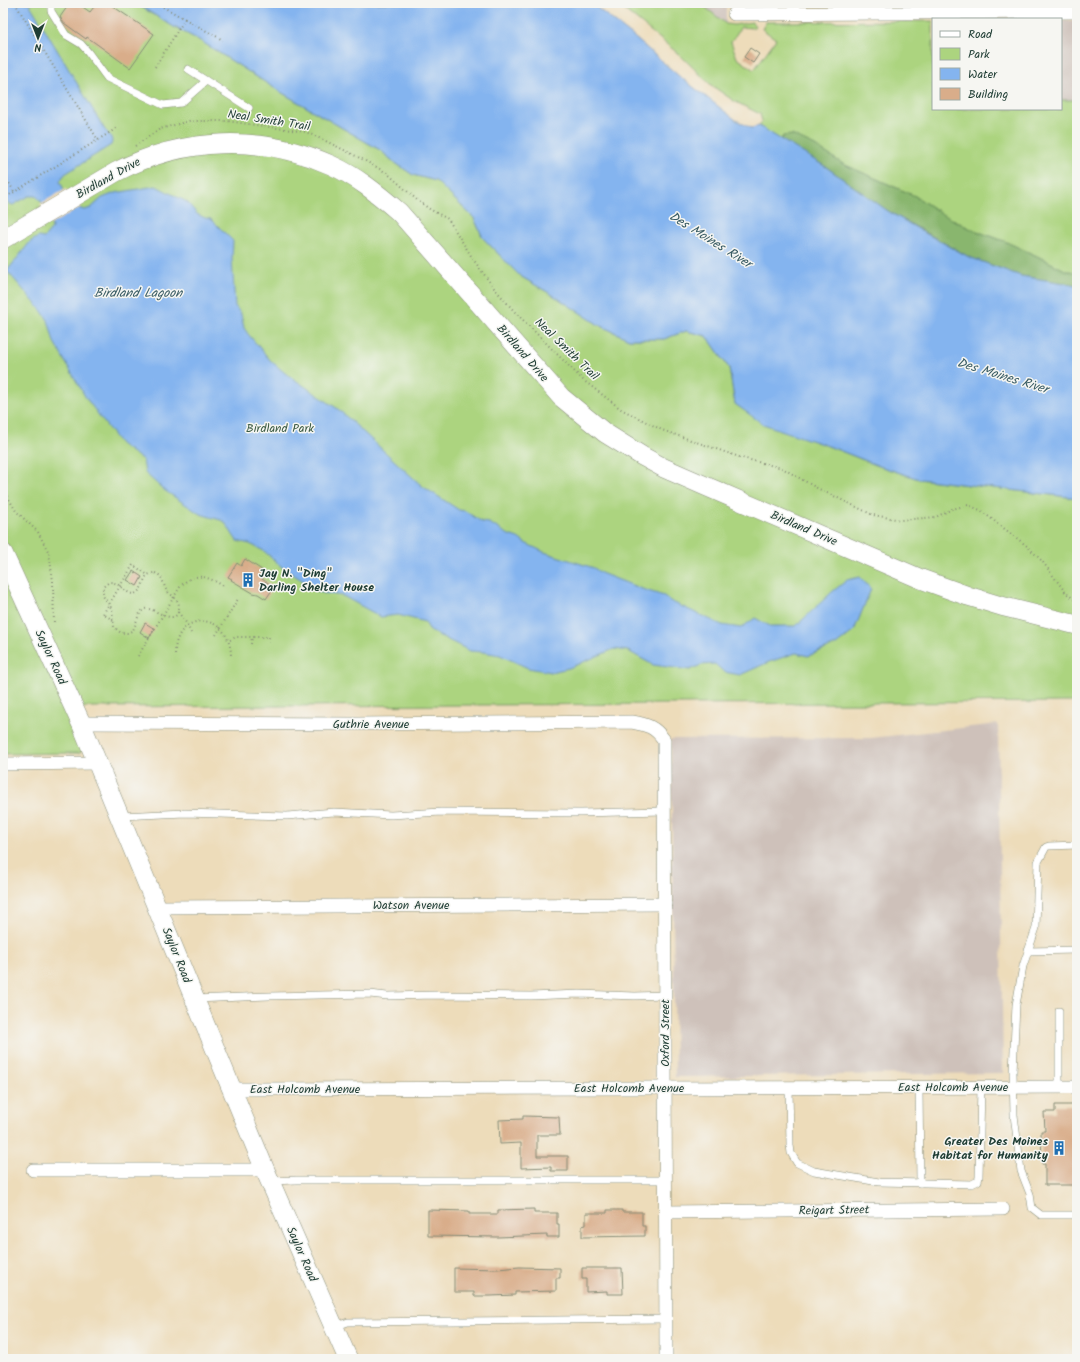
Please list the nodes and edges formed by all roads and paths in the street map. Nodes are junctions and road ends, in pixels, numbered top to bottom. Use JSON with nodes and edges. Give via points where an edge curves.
{"nodes":[{"id":1,"x":15,"y":3,"type":"edge"},
{"id":2,"x":51,"y":3,"type":"edge"},
{"id":3,"x":156,"y":3,"type":"edge"},
{"id":4,"x":796,"y":8,"type":"edge"},
{"id":5,"x":1048,"y":8,"type":"edge"},
{"id":6,"x":1077,"y":12,"type":"edge"},
{"id":7,"x":734,"y":14,"type":"dead end"},
{"id":8,"x":956,"y":16,"type":"edge"},
{"id":9,"x":185,"y":19,"type":"junction"},
{"id":10,"x":223,"y":40,"type":"dead end"},
{"id":11,"x":156,"y":67,"type":"dead end"},
{"id":12,"x":188,"y":69,"type":"dead end"},
{"id":13,"x":206,"y":80,"type":"junction"},
{"id":14,"x":249,"y":108,"type":"dead end"},
{"id":15,"x":117,"y":128,"type":"dead end"},
{"id":16,"x":98,"y":140,"type":"junction"},
{"id":17,"x":131,"y":148,"type":"dead end"},
{"id":18,"x":3,"y":173,"type":"edge"},
{"id":19,"x":15,"y":193,"type":"junction"},
{"id":20,"x":3,"y":199,"type":"edge"},
{"id":21,"x":3,"y":240,"type":"edge"},
{"id":22,"x":3,"y":489,"type":"edge"},
{"id":23,"x":3,"y":553,"type":"edge"},
{"id":24,"x":148,"y":575,"type":"junction"},
{"id":25,"x":121,"y":586,"type":"junction"},
{"id":26,"x":225,"y":587,"type":"dead end"},
{"id":27,"x":174,"y":597,"type":"junction"},
{"id":28,"x":238,"y":599,"type":"dead end"},
{"id":29,"x":1077,"y":601,"type":"edge"},
{"id":30,"x":109,"y":604,"type":"junction"},
{"id":31,"x":178,"y":612,"type":"junction"},
{"id":32,"x":162,"y":616,"type":"junction"},
{"id":33,"x":113,"y":620,"type":"junction"},
{"id":34,"x":1077,"y":624,"type":"edge"},
{"id":35,"x":188,"y":626,"type":"junction"},
{"id":36,"x":221,"y":628,"type":"junction"},
{"id":37,"x":56,"y":631,"type":"dead end"},
{"id":38,"x":191,"y":634,"type":"dead end"},
{"id":39,"x":216,"y":635,"type":"dead end"},
{"id":40,"x":252,"y":637,"type":"junction"},
{"id":41,"x":229,"y":640,"type":"junction"},
{"id":42,"x":251,"y":644,"type":"dead end"},
{"id":43,"x":268,"y":644,"type":"dead end"},
{"id":44,"x":175,"y":654,"type":"dead end"},
{"id":45,"x":231,"y":655,"type":"dead end"},
{"id":46,"x":138,"y":656,"type":"dead end"},
{"id":47,"x":81,"y":723,"type":"junction"},
{"id":48,"x":658,"y":732,"type":"joint"},
{"id":49,"x":98,"y":763,"type":"junction"},
{"id":50,"x":3,"y":764,"type":"edge"},
{"id":51,"x":664,"y":811,"type":"junction"},
{"id":52,"x":119,"y":816,"type":"junction"},
{"id":53,"x":1077,"y":845,"type":"edge"},
{"id":54,"x":665,"y":904,"type":"junction"},
{"id":55,"x":157,"y":907,"type":"junction"},
{"id":56,"x":1077,"y":950,"type":"edge"},
{"id":57,"x":1028,"y":951,"type":"junction"},
{"id":58,"x":665,"y":995,"type":"junction"},
{"id":59,"x":195,"y":999,"type":"junction"},
{"id":60,"x":1060,"y":1011,"type":"dead end"},
{"id":61,"x":919,"y":1087,"type":"junction"},
{"id":62,"x":980,"y":1087,"type":"junction"},
{"id":63,"x":1019,"y":1087,"type":"junction"},
{"id":64,"x":1059,"y":1087,"type":"junction"},
{"id":65,"x":1077,"y":1087,"type":"edge"},
{"id":66,"x":665,"y":1088,"type":"junction"},
{"id":67,"x":789,"y":1088,"type":"junction"},
{"id":68,"x":232,"y":1089,"type":"junction"},
{"id":69,"x":33,"y":1170,"type":"dead end"},
{"id":70,"x":268,"y":1176,"type":"junction"},
{"id":71,"x":666,"y":1180,"type":"junction"},
{"id":72,"x":920,"y":1183,"type":"junction"},
{"id":73,"x":1003,"y":1208,"type":"dead end"},
{"id":74,"x":666,"y":1212,"type":"junction"},
{"id":75,"x":1077,"y":1215,"type":"edge"},
{"id":76,"x":665,"y":1319,"type":"junction"},
{"id":77,"x":334,"y":1327,"type":"junction"},
{"id":78,"x":348,"y":1359,"type":"edge"},
{"id":79,"x":666,"y":1359,"type":"edge"}],
"edges":[{"from":1,"to":16,"type":"path"},
{"from":2,"to":13,"type":"lane","via":[[51,11],[66,35],[84,48],[107,78],[163,105],[181,103]]},
{"from":3,"to":9,"type":"path"},
{"from":4,"to":7,"type":"street"},
{"from":4,"to":8,"type":"street"},
{"from":5,"to":6,"type":"street"},
{"from":5,"to":8,"type":"street"},
{"from":9,"to":10,"type":"path"},
{"from":9,"to":11,"type":"path"},
{"from":12,"to":13,"type":"lane"},
{"from":13,"to":14,"type":"lane"},
{"from":15,"to":16,"type":"path"},
{"from":16,"to":19,"type":"path"},
{"from":17,"to":29,"type":"path","name":"Neal Smith Trail","via":[[160,129],[189,121],[227,121],[306,132],[332,144],[387,174],[417,200],[448,219],[473,259],[515,312],[583,380],[621,408],[662,430],[742,458],[782,468],[815,487],[873,514],[901,520],[936,517],[968,505],[980,510],[1027,546],[1066,593]]},
{"from":18,"to":19,"type":"path"},
{"from":19,"to":20,"type":"path"},
{"from":21,"to":34,"type":"street","name":"Birdland Drive","via":[[116,172],[158,153],[207,144],[244,144],[284,149],[309,156],[332,165],[356,179],[399,212],[561,397],[590,422],[621,443],[664,468],[921,578],[1001,606]]},
{"from":22,"to":37,"type":"path","via":[[16,511],[38,532],[49,553]]},
{"from":23,"to":47,"type":"street","name":"Saylor Road"},
{"from":24,"to":25,"type":"path","via":[[141,589],[134,594]]},
{"from":24,"to":25,"type":"path","via":[[132,565]]},
{"from":24,"to":27,"type":"path","via":[[152,573],[162,577],[166,590]]},
{"from":25,"to":30,"type":"path"},
{"from":25,"to":30,"type":"path","via":[[109,582],[103,587],[103,596]]},
{"from":26,"to":27,"type":"path","via":[[209,578],[197,576],[182,584]]},
{"from":27,"to":31,"type":"path","via":[[178,602]]},
{"from":27,"to":32,"type":"path"},
{"from":28,"to":36,"type":"path"},
{"from":30,"to":33,"type":"path"},
{"from":30,"to":33,"type":"path","via":[[103,614]]},
{"from":31,"to":32,"type":"path","via":[[170,617]]},
{"from":31,"to":35,"type":"path"},
{"from":32,"to":33,"type":"path","via":[[154,610],[145,610],[139,614],[133,630],[125,634],[116,629]]},
{"from":32,"to":46,"type":"path"},
{"from":35,"to":36,"type":"path","via":[[203,621]]},
{"from":35,"to":38,"type":"path"},
{"from":35,"to":44,"type":"path","via":[[177,638]]},
{"from":36,"to":39,"type":"path"},
{"from":36,"to":41,"type":"path"},
{"from":40,"to":41,"type":"path","via":[[236,637]]},
{"from":40,"to":42,"type":"path"},
{"from":40,"to":43,"type":"path","via":[[268,637]]},
{"from":41,"to":45,"type":"path"},
{"from":47,"to":48,"type":"street","name":"Guthrie Avenue","via":[[632,722],[647,724]]},
{"from":47,"to":49,"type":"street","name":"Saylor Road"},
{"from":48,"to":51,"type":"street","name":"Oxford Street","via":[[664,740]]},
{"from":49,"to":50,"type":"street"},
{"from":49,"to":52,"type":"street","name":"Saylor Road"},
{"from":51,"to":52,"type":"lane","via":[[391,814],[334,812],[287,816],[186,813]]},
{"from":51,"to":54,"type":"street","name":"Oxford Street"},
{"from":52,"to":55,"type":"street","name":"Saylor Road"},
{"from":53,"to":57,"type":"lane","via":[[1046,847],[1038,862],[1036,928]]},
{"from":54,"to":55,"type":"street","name":"Watson Avenue"},
{"from":54,"to":58,"type":"street","name":"Oxford Street"},
{"from":55,"to":59,"type":"street","name":"Saylor Road"},
{"from":56,"to":57,"type":"lane"},
{"from":57,"to":63,"type":"lane","via":[[1016,1005]]},
{"from":58,"to":59,"type":"lane","via":[[370,994]]},
{"from":58,"to":66,"type":"street","name":"Oxford Street"},
{"from":59,"to":68,"type":"street","name":"Saylor Road"},
{"from":60,"to":64,"type":"lane"},
{"from":61,"to":62,"type":"street","name":"East Holcomb Avenue"},
{"from":61,"to":67,"type":"street","name":"East Holcomb Avenue"},
{"from":61,"to":72,"type":"lane"},
{"from":62,"to":63,"type":"street","name":"East Holcomb Avenue"},
{"from":62,"to":72,"type":"lane","via":[[978,1181],[972,1184]]},
{"from":63,"to":64,"type":"street","name":"East Holcomb Avenue"},
{"from":63,"to":75,"type":"lane","via":[[1014,1115],[1022,1171],[1032,1208],[1041,1215]]},
{"from":64,"to":65,"type":"street","name":"East Holcomb Avenue"},
{"from":66,"to":67,"type":"street","name":"East Holcomb Avenue"},
{"from":66,"to":68,"type":"street","name":"East Holcomb Avenue"},
{"from":66,"to":71,"type":"street","name":"Oxford Street"},
{"from":67,"to":72,"type":"lane","via":[[790,1145],[797,1163],[814,1171],[847,1177],[879,1182]]},
{"from":68,"to":70,"type":"street","name":"Saylor Road"},
{"from":69,"to":70,"type":"street"},
{"from":70,"to":71,"type":"lane","via":[[296,1180]]},
{"from":70,"to":77,"type":"street","name":"Saylor Road"},
{"from":71,"to":74,"type":"street","name":"Oxford Street"},
{"from":73,"to":74,"type":"street","name":"Reigart Street"},
{"from":74,"to":76,"type":"street","name":"Oxford Street"},
{"from":76,"to":77,"type":"lane","via":[[348,1322]]},
{"from":76,"to":79,"type":"street","name":"Oxford Street"},
{"from":77,"to":78,"type":"street","name":"Saylor Road"}]}
